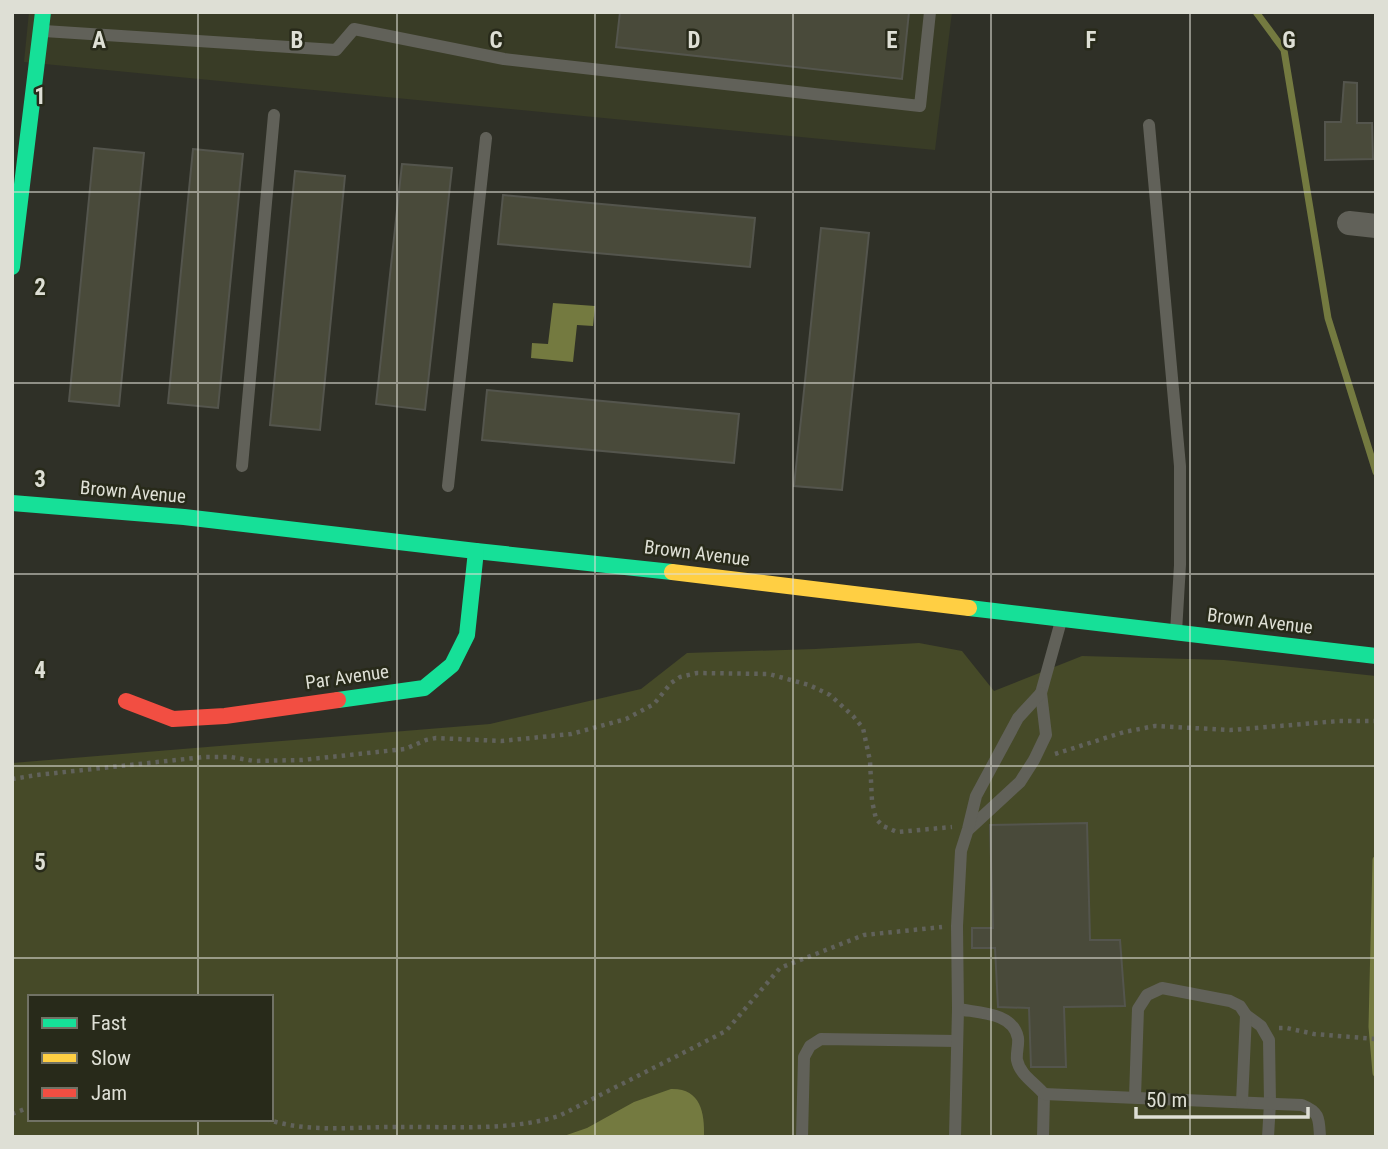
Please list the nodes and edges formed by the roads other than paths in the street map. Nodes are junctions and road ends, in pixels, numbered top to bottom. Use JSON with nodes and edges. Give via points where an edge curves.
{"nodes":[{"id":1,"x":43,"y":12,"type":"edge"},
{"id":2,"x":930,"y":12,"type":"edge"},
{"id":3,"x":40,"y":31,"type":"junction"},
{"id":4,"x":274,"y":115,"type":"dead end"},
{"id":5,"x":1149,"y":125,"type":"dead end"},
{"id":6,"x":486,"y":138,"type":"dead end"},
{"id":7,"x":1349,"y":223,"type":"dead end"},
{"id":8,"x":1376,"y":226,"type":"edge"},
{"id":9,"x":13,"y":258,"type":"edge"},
{"id":10,"x":242,"y":466,"type":"dead end"},
{"id":11,"x":448,"y":486,"type":"dead end"},
{"id":12,"x":12,"y":503,"type":"edge"},
{"id":13,"x":476,"y":551,"type":"junction"},
{"id":14,"x":1062,"y":619,"type":"junction"},
{"id":15,"x":1176,"y":632,"type":"junction"},
{"id":16,"x":1374,"y":655,"type":"edge"},
{"id":17,"x":1041,"y":693,"type":"junction"},
{"id":18,"x":126,"y":701,"type":"dead end"},
{"id":19,"x":968,"y":829,"type":"junction"},
{"id":20,"x":958,"y":1009,"type":"junction"},
{"id":21,"x":1246,"y":1015,"type":"junction"},
{"id":22,"x":957,"y":1041,"type":"junction"},
{"id":23,"x":1044,"y":1094,"type":"junction"},
{"id":24,"x":1135,"y":1097,"type":"junction"},
{"id":25,"x":1242,"y":1102,"type":"junction"},
{"id":26,"x":1270,"y":1103,"type":"junction"},
{"id":27,"x":802,"y":1137,"type":"edge"},
{"id":28,"x":955,"y":1137,"type":"edge"},
{"id":29,"x":1042,"y":1137,"type":"edge"},
{"id":30,"x":1268,"y":1137,"type":"edge"},
{"id":31,"x":1320,"y":1137,"type":"edge"}],
"edges":[{"from":1,"to":3,"type":"street"},
{"from":2,"to":3,"type":"lane","via":[[920,106],[503,59],[354,29],[336,50]]},
{"from":3,"to":9,"type":"street"},
{"from":4,"to":10,"type":"lane"},
{"from":5,"to":15,"type":"lane","via":[[1180,466]]},
{"from":6,"to":11,"type":"lane"},
{"from":7,"to":8,"type":"street"},
{"from":12,"to":13,"type":"street","name":"Brown Avenue","via":[[184,517]]},
{"from":13,"to":14,"type":"street","name":"Brown Avenue"},
{"from":13,"to":18,"type":"street","name":"Par Avenue","via":[[467,635],[453,665],[424,688],[173,719]]},
{"from":14,"to":15,"type":"street","name":"Brown Avenue"},
{"from":14,"to":17,"type":"lane"},
{"from":15,"to":16,"type":"street","name":"Brown Avenue"},
{"from":17,"to":19,"type":"lane","via":[[1018,718],[976,796]]},
{"from":17,"to":19,"type":"lane","via":[[1045,735],[1034,760],[1020,782]]},
{"from":19,"to":20,"type":"lane","via":[[961,852]]},
{"from":20,"to":22,"type":"lane"},
{"from":20,"to":23,"type":"lane","via":[[1000,1017],[1012,1024],[1018,1037],[1017,1060],[1024,1075]]},
{"from":21,"to":24,"type":"lane","via":[[1230,1001],[1162,988],[1147,995],[1138,1009]]},
{"from":21,"to":25,"type":"lane"},
{"from":21,"to":26,"type":"lane","via":[[1261,1026],[1269,1040]]},
{"from":22,"to":27,"type":"lane","via":[[821,1039],[804,1057]]},
{"from":22,"to":28,"type":"lane"},
{"from":23,"to":24,"type":"lane"},
{"from":23,"to":29,"type":"lane"},
{"from":24,"to":25,"type":"lane"},
{"from":25,"to":26,"type":"lane"},
{"from":26,"to":30,"type":"lane"},
{"from":26,"to":31,"type":"lane","via":[[1312,1109],[1319,1119]]}]}
